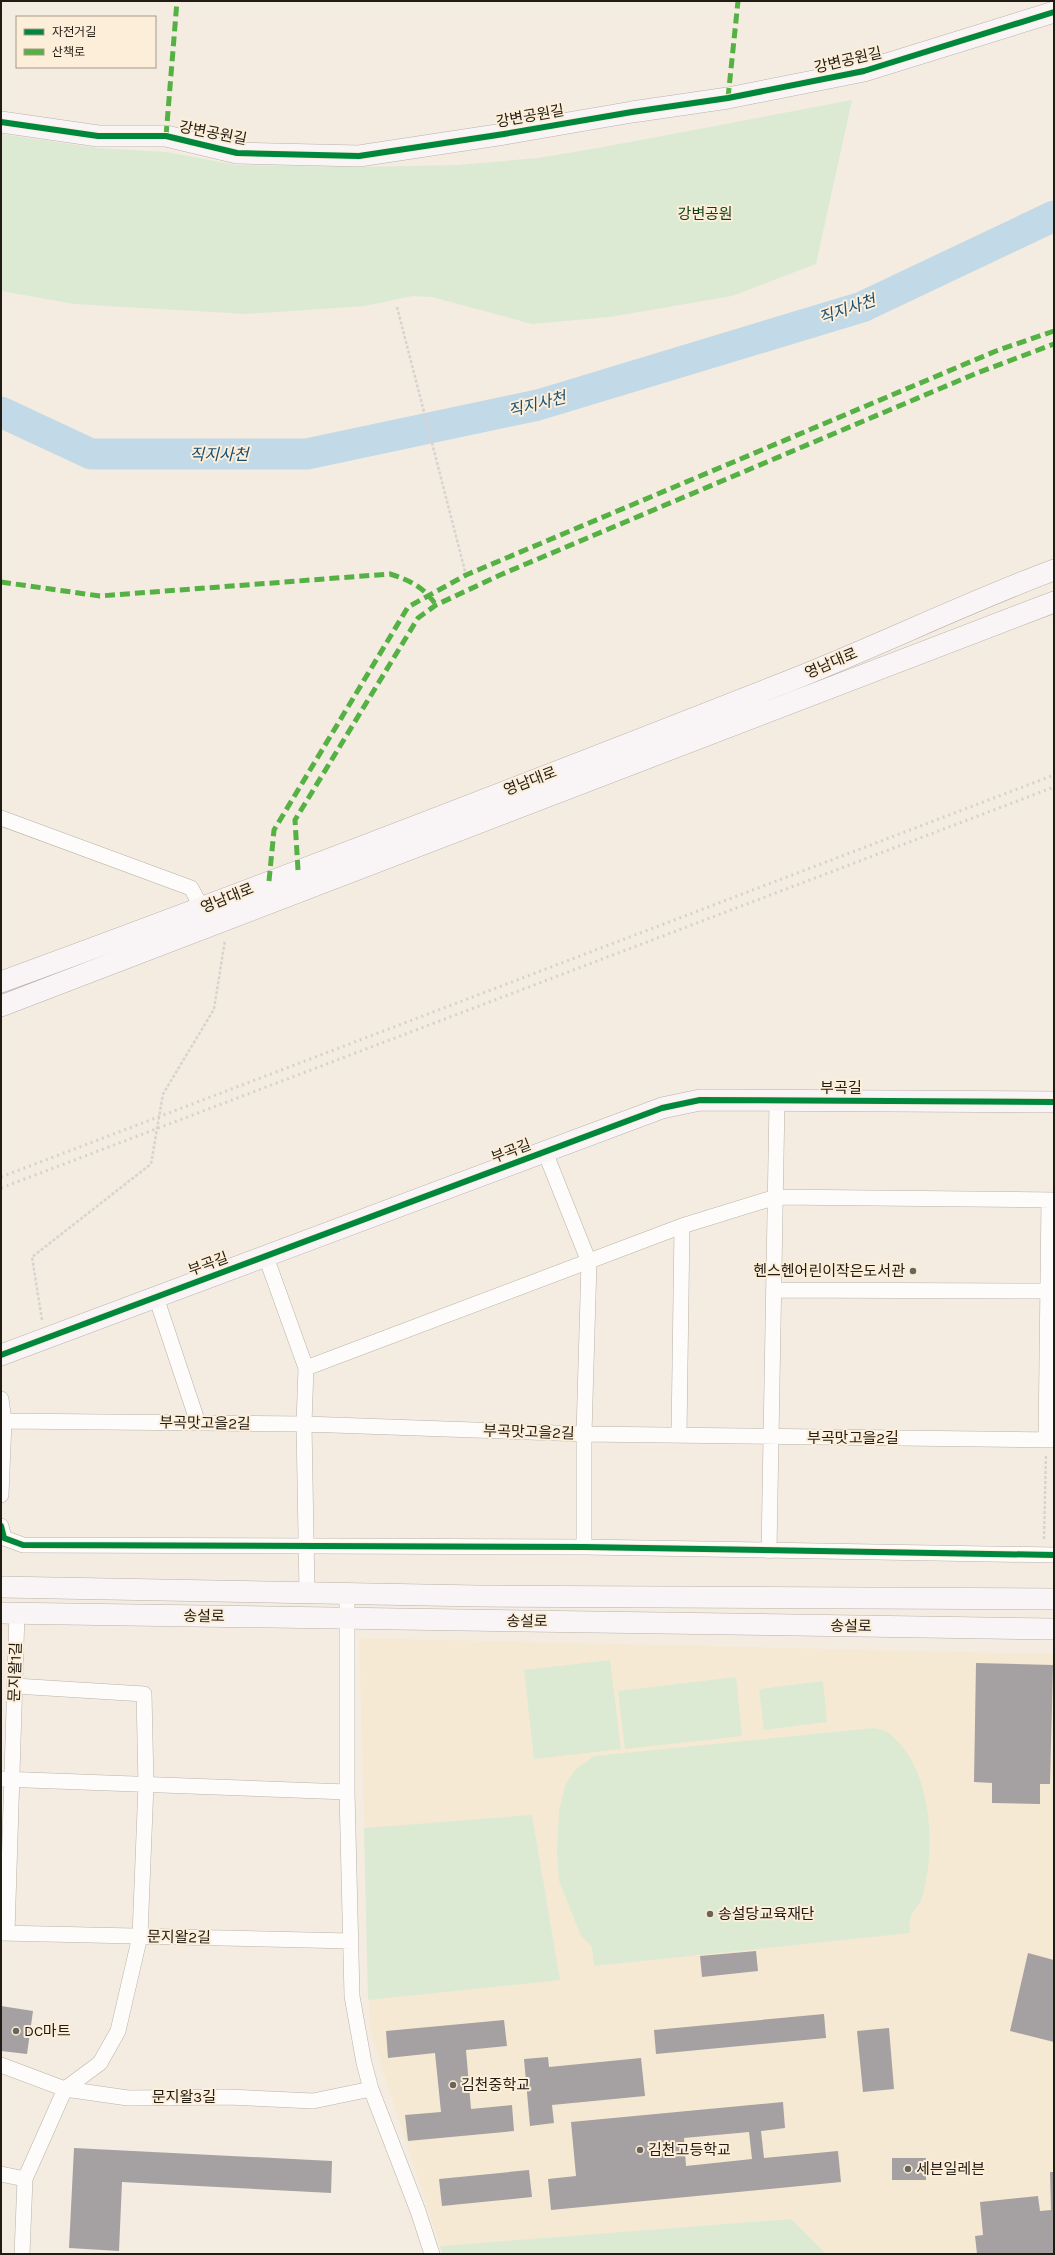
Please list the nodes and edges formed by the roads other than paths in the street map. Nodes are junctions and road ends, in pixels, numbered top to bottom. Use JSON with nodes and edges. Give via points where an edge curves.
{"nodes":[{"id":1,"x":1054,"y":12,"type":"edge"},
{"id":2,"x":1,"y":122,"type":"edge"},
{"id":3,"x":1054,"y":565,"type":"edge"},
{"id":4,"x":1054,"y":570,"type":"edge"},
{"id":5,"x":1001,"y":590,"type":"junction"},
{"id":6,"x":1054,"y":602,"type":"edge"},
{"id":7,"x":1,"y":818,"type":"edge"},
{"id":8,"x":202,"y":908,"type":"junction"},
{"id":9,"x":1,"y":982,"type":"edge"},
{"id":10,"x":1,"y":1006,"type":"edge"},
{"id":11,"x":777,"y":1101,"type":"junction"},
{"id":12,"x":1054,"y":1102,"type":"edge"},
{"id":13,"x":545,"y":1152,"type":"junction"},
{"id":14,"x":776,"y":1197,"type":"junction"},
{"id":15,"x":1052,"y":1200,"type":"edge"},
{"id":16,"x":682,"y":1226,"type":"junction"},
{"id":17,"x":266,"y":1257,"type":"junction"},
{"id":18,"x":589,"y":1262,"type":"junction"},
{"id":19,"x":774,"y":1290,"type":"junction"},
{"id":20,"x":1048,"y":1291,"type":"junction"},
{"id":21,"x":156,"y":1297,"type":"junction"},
{"id":22,"x":1,"y":1355,"type":"edge"},
{"id":23,"x":306,"y":1368,"type":"junction"},
{"id":24,"x":1,"y":1399,"type":"edge"},
{"id":25,"x":4,"y":1421,"type":"junction"},
{"id":26,"x":198,"y":1423,"type":"junction"},
{"id":27,"x":304,"y":1424,"type":"junction"},
{"id":28,"x":584,"y":1434,"type":"junction"},
{"id":29,"x":679,"y":1435,"type":"junction"},
{"id":30,"x":771,"y":1437,"type":"junction"},
{"id":31,"x":1050,"y":1440,"type":"edge"},
{"id":32,"x":1,"y":1495,"type":"edge"},
{"id":33,"x":1,"y":1526,"type":"edge"},
{"id":34,"x":307,"y":1545,"type":"junction"},
{"id":35,"x":584,"y":1547,"type":"junction"},
{"id":36,"x":769,"y":1551,"type":"junction"},
{"id":37,"x":1049,"y":1555,"type":"edge"},
{"id":38,"x":1,"y":1587,"type":"edge"},
{"id":39,"x":307,"y":1592,"type":"junction"},
{"id":40,"x":347,"y":1592,"type":"junction"},
{"id":41,"x":1054,"y":1599,"type":"edge"},
{"id":42,"x":9,"y":1613,"type":"edge"},
{"id":43,"x":347,"y":1618,"type":"junction"},
{"id":44,"x":1054,"y":1629,"type":"edge"},
{"id":45,"x":15,"y":1686,"type":"junction"},
{"id":46,"x":6,"y":1779,"type":"edge"},
{"id":47,"x":146,"y":1784,"type":"junction"},
{"id":48,"x":347,"y":1792,"type":"junction"},
{"id":49,"x":4,"y":1933,"type":"edge"},
{"id":50,"x":140,"y":1936,"type":"junction"},
{"id":51,"x":351,"y":1941,"type":"junction"},
{"id":52,"x":1,"y":2065,"type":"edge"},
{"id":53,"x":65,"y":2089,"type":"junction"},
{"id":54,"x":371,"y":2089,"type":"junction"},
{"id":55,"x":1,"y":2174,"type":"edge"},
{"id":56,"x":25,"y":2179,"type":"junction"},
{"id":57,"x":22,"y":2254,"type":"edge"},
{"id":58,"x":432,"y":2254,"type":"edge"}],
"edges":[{"from":1,"to":2,"type":"street","name":"강변공원길","via":[[864,71],[728,98],[359,156],[237,153],[166,136],[98,136]]},
{"from":3,"to":5,"type":"street"},
{"from":4,"to":5,"type":"street","name":"영남대로"},
{"from":5,"to":8,"type":"street","name":"영남대로","via":[[780,685]]},
{"from":6,"to":10,"type":"street","name":"영남대로"},
{"from":7,"to":8,"type":"street","via":[[191,888]]},
{"from":8,"to":9,"type":"street","name":"영남대로"},
{"from":11,"to":12,"type":"street","name":"부곡길"},
{"from":11,"to":13,"type":"street","name":"부곡길","via":[[700,1100],[662,1108]]},
{"from":11,"to":14,"type":"street"},
{"from":13,"to":17,"type":"street","name":"부곡길"},
{"from":13,"to":18,"type":"street"},
{"from":14,"to":15,"type":"street"},
{"from":14,"to":16,"type":"street"},
{"from":14,"to":19,"type":"street"},
{"from":15,"to":20,"type":"street"},
{"from":16,"to":18,"type":"street"},
{"from":16,"to":29,"type":"street"},
{"from":17,"to":21,"type":"street","name":"부곡길"},
{"from":17,"to":23,"type":"street"},
{"from":18,"to":23,"type":"street"},
{"from":18,"to":28,"type":"street"},
{"from":19,"to":20,"type":"street"},
{"from":19,"to":30,"type":"street"},
{"from":20,"to":31,"type":"street"},
{"from":21,"to":22,"type":"street","name":"부곡길"},
{"from":21,"to":26,"type":"street"},
{"from":23,"to":27,"type":"street"},
{"from":24,"to":25,"type":"street"},
{"from":25,"to":26,"type":"street","name":"부곡맛고을2길"},
{"from":25,"to":32,"type":"street"},
{"from":26,"to":27,"type":"street","name":"부곡맛고을2길"},
{"from":27,"to":28,"type":"street","name":"부곡맛고을2길"},
{"from":27,"to":34,"type":"street"},
{"from":28,"to":29,"type":"street","name":"부곡맛고을2길"},
{"from":28,"to":35,"type":"street"},
{"from":29,"to":30,"type":"street","name":"부곡맛고을2길"},
{"from":30,"to":31,"type":"street","name":"부곡맛고을2길"},
{"from":30,"to":36,"type":"street"},
{"from":33,"to":34,"type":"street","via":[[4,1538],[23,1545]]},
{"from":34,"to":35,"type":"street"},
{"from":34,"to":39,"type":"street"},
{"from":35,"to":36,"type":"street"},
{"from":36,"to":37,"type":"street"},
{"from":38,"to":39,"type":"street","name":"송설로"},
{"from":39,"to":40,"type":"street","name":"송설로"},
{"from":40,"to":41,"type":"street","name":"송설로","via":[[478,1596]]},
{"from":40,"to":43,"type":"street"},
{"from":42,"to":43,"type":"street","name":"송설로"},
{"from":42,"to":45,"type":"street","name":"문지왈1길"},
{"from":43,"to":44,"type":"street","name":"송설로"},
{"from":43,"to":48,"type":"street"},
{"from":45,"to":46,"type":"street","name":"문지왈1길"},
{"from":45,"to":47,"type":"street","via":[[144,1694]]},
{"from":46,"to":47,"type":"street"},
{"from":46,"to":49,"type":"street","name":"문지왈2길"},
{"from":47,"to":48,"type":"street"},
{"from":47,"to":50,"type":"street"},
{"from":48,"to":51,"type":"street"},
{"from":49,"to":50,"type":"street","name":"문지왈2길"},
{"from":50,"to":51,"type":"street","name":"문지왈2길"},
{"from":50,"to":53,"type":"street","via":[[118,2031],[100,2064]]},
{"from":51,"to":54,"type":"street","via":[[352,1996]]},
{"from":52,"to":53,"type":"street","name":"문지왈3길"},
{"from":53,"to":54,"type":"street","name":"문지왈3길","via":[[128,2098],[227,2097],[313,2101]]},
{"from":53,"to":56,"type":"street"},
{"from":54,"to":58,"type":"street"},
{"from":55,"to":56,"type":"street"},
{"from":56,"to":57,"type":"street"}]}
